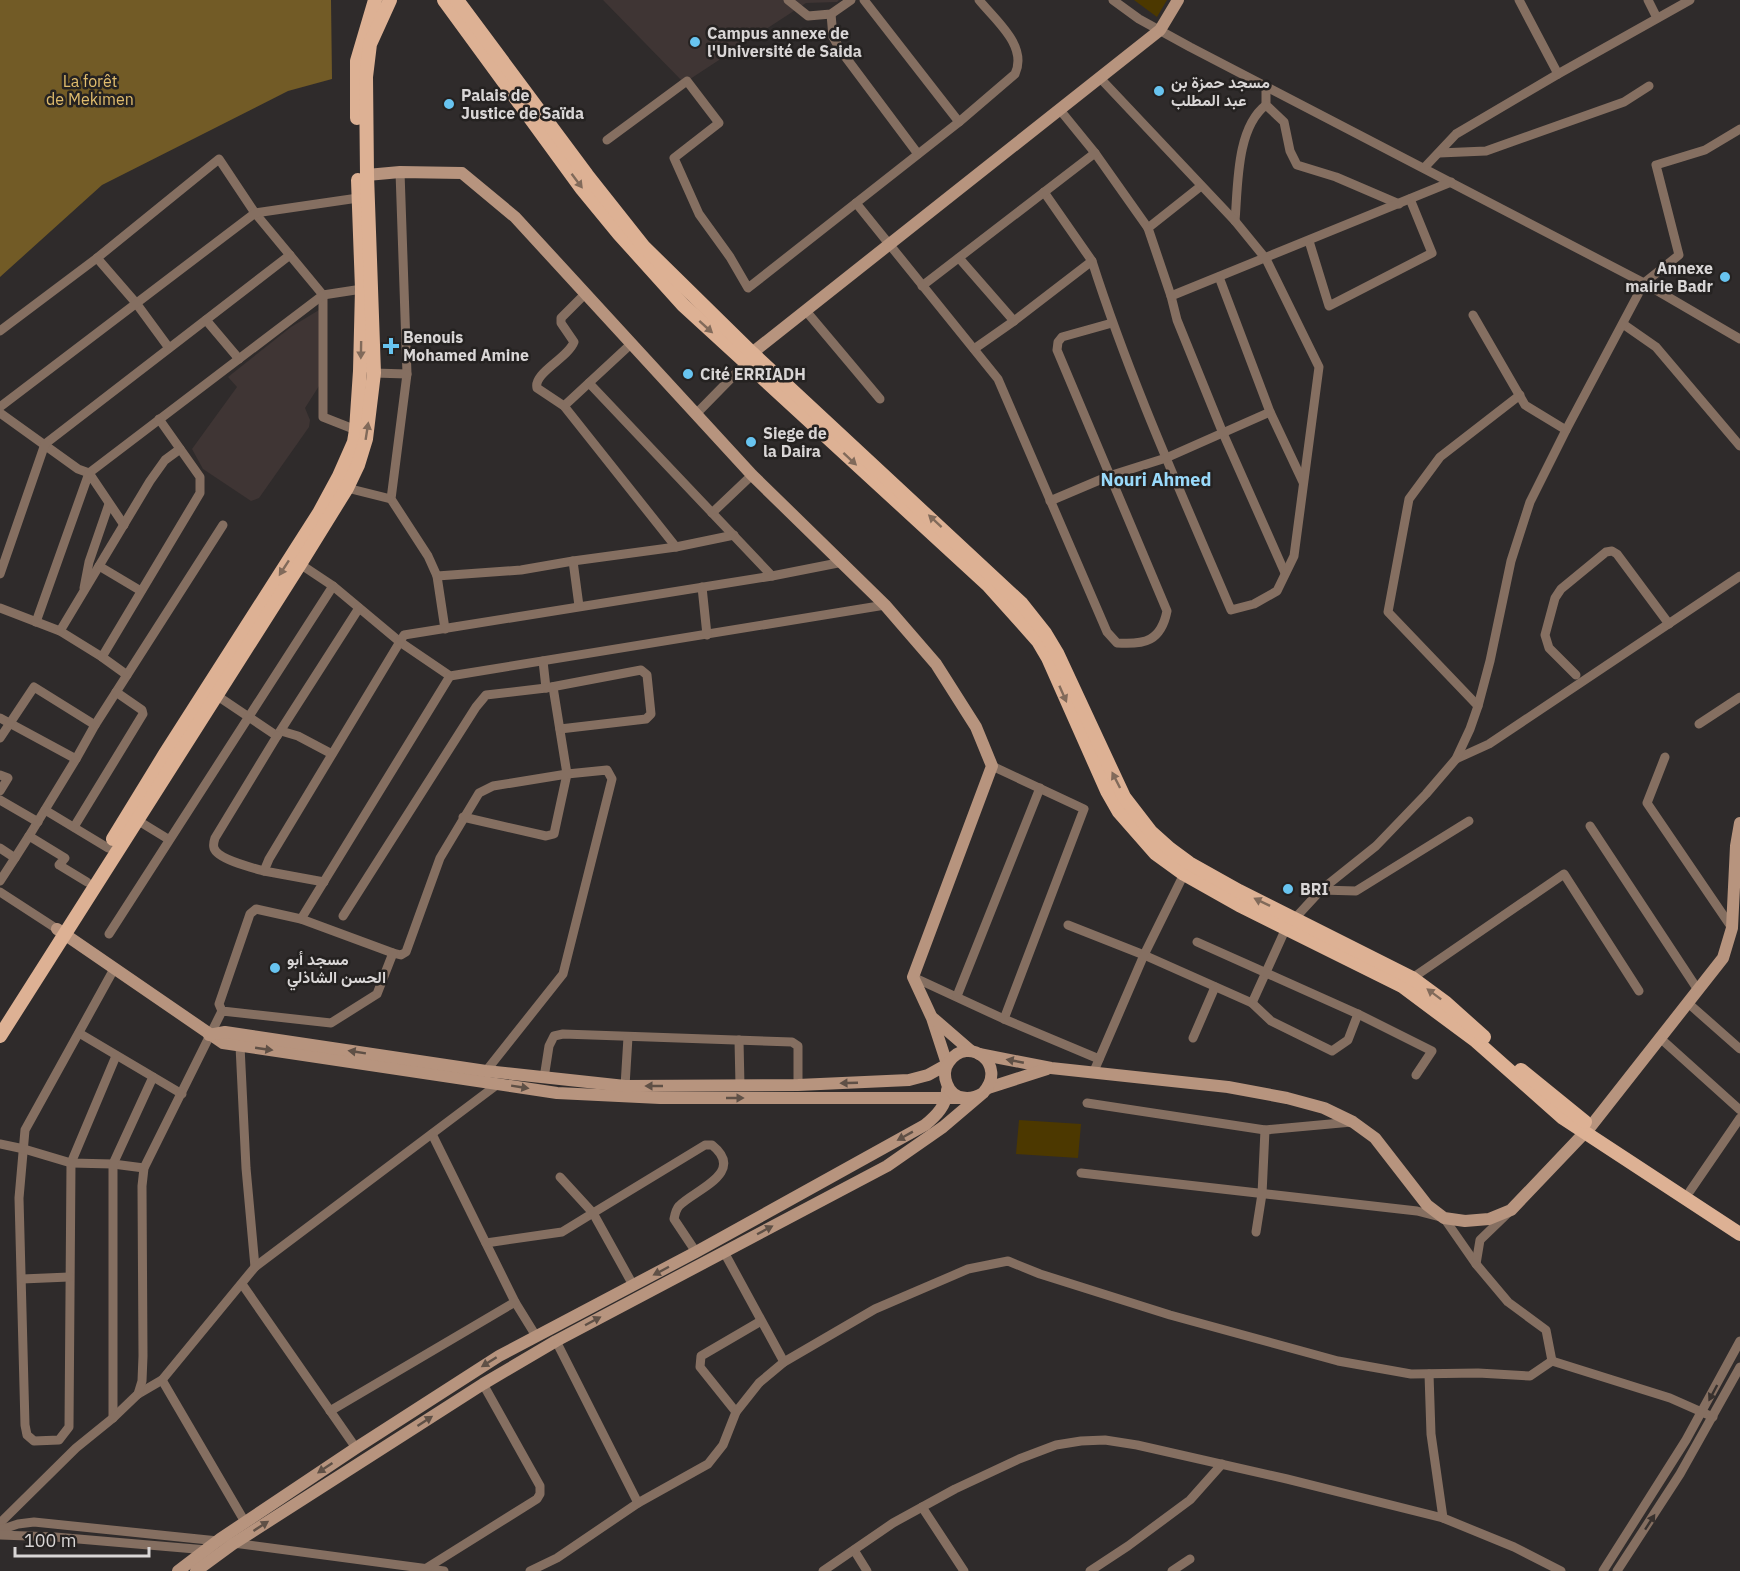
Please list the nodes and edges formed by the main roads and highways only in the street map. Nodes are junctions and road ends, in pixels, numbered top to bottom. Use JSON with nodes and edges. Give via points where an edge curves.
{"nodes":[{"id":1,"x":375,"y":0,"type":"edge"},
{"id":2,"x":400,"y":0,"type":"edge"},
{"id":3,"x":1178,"y":0,"type":"edge"},
{"id":4,"x":447,"y":2,"type":"edge"},
{"id":5,"x":387,"y":6,"type":"edge"},
{"id":6,"x":367,"y":175,"type":"junction"},
{"id":7,"x":749,"y":358,"type":"junction"},
{"id":8,"x":1740,"y":823,"type":"edge"},
{"id":9,"x":1291,"y":923,"type":"junction"},
{"id":10,"x":61,"y":932,"type":"junction"},
{"id":11,"x":933,"y":1018,"type":"junction"},
{"id":12,"x":0,"y":1024,"type":"edge"},
{"id":13,"x":209,"y":1035,"type":"junction"},
{"id":14,"x":0,"y":1036,"type":"edge"},
{"id":15,"x":975,"y":1052,"type":"junction"},
{"id":16,"x":947,"y":1065,"type":"junction"},
{"id":17,"x":1051,"y":1068,"type":"junction"},
{"id":18,"x":985,"y":1090,"type":"junction"},
{"id":19,"x":947,"y":1092,"type":"junction"},
{"id":20,"x":1588,"y":1129,"type":"junction"},
{"id":21,"x":1740,"y":1223,"type":"edge"},
{"id":22,"x":1740,"y":1234,"type":"edge"},
{"id":23,"x":178,"y":1571,"type":"edge"},
{"id":24,"x":195,"y":1571,"type":"edge"}],
"edges":[{"from":1,"to":10,"type":"main road","one_way":true,"via":[[357,61],[362,290],[354,442],[319,513],[165,754]]},
{"from":2,"to":5,"type":"main road"},
{"from":3,"to":7,"type":"main road","via":[[1160,30]]},
{"from":4,"to":7,"type":"main road","via":[[644,247]]},
{"from":5,"to":6,"type":"main road","via":[[367,60]]},
{"from":10,"to":6,"type":"main road","one_way":true,"via":[[300,564],[358,465],[366,439],[374,373]]},
{"from":6,"to":11,"type":"main road","via":[[462,173],[515,217],[752,475],[885,605],[936,664],[976,727],[992,766],[914,977]]},
{"from":9,"to":7,"type":"main road","one_way":true,"via":[[1189,863],[1151,832],[1124,797],[1057,653],[1022,604]]},
{"from":7,"to":9,"type":"main road","one_way":true,"via":[[1026,625],[1048,658],[1119,812],[1155,853],[1239,905]]},
{"from":8,"to":20,"type":"main road","via":[[1732,928],[1723,958]]},
{"from":9,"to":20,"type":"main road","via":[[1446,1003]]},
{"from":10,"to":12,"type":"main road"},
{"from":10,"to":13,"type":"main road"},
{"from":10,"to":14,"type":"main road"},
{"from":11,"to":15,"type":"main road"},
{"from":11,"to":16,"type":"main road"},
{"from":16,"to":13,"type":"main road","one_way":true,"via":[[909,1080],[625,1086],[486,1071],[225,1032]]},
{"from":13,"to":19,"type":"main road","one_way":true,"via":[[240,1046],[557,1093],[660,1098]]},
{"from":15,"to":16,"type":"main road","via":[[960,1052]]},
{"from":17,"to":15,"type":"main road","one_way":true},
{"from":15,"to":18,"type":"main road","via":[[991,1069],[991,1082]]},
{"from":16,"to":19,"type":"main road"},
{"from":17,"to":18,"type":"main road"},
{"from":17,"to":20,"type":"main road","via":[[1228,1087],[1324,1108],[1375,1138],[1427,1205],[1444,1218],[1465,1221],[1490,1220],[1511,1210]]},
{"from":18,"to":19,"type":"main road","via":[[969,1098]]},
{"from":24,"to":18,"type":"main road","one_way":true,"via":[[556,1341],[887,1166],[943,1127]]},
{"from":19,"to":23,"type":"main road","one_way":true,"via":[[940,1110],[925,1125],[499,1356],[356,1448]]},
{"from":20,"to":21,"type":"main road"},
{"from":20,"to":22,"type":"main road"}]}
